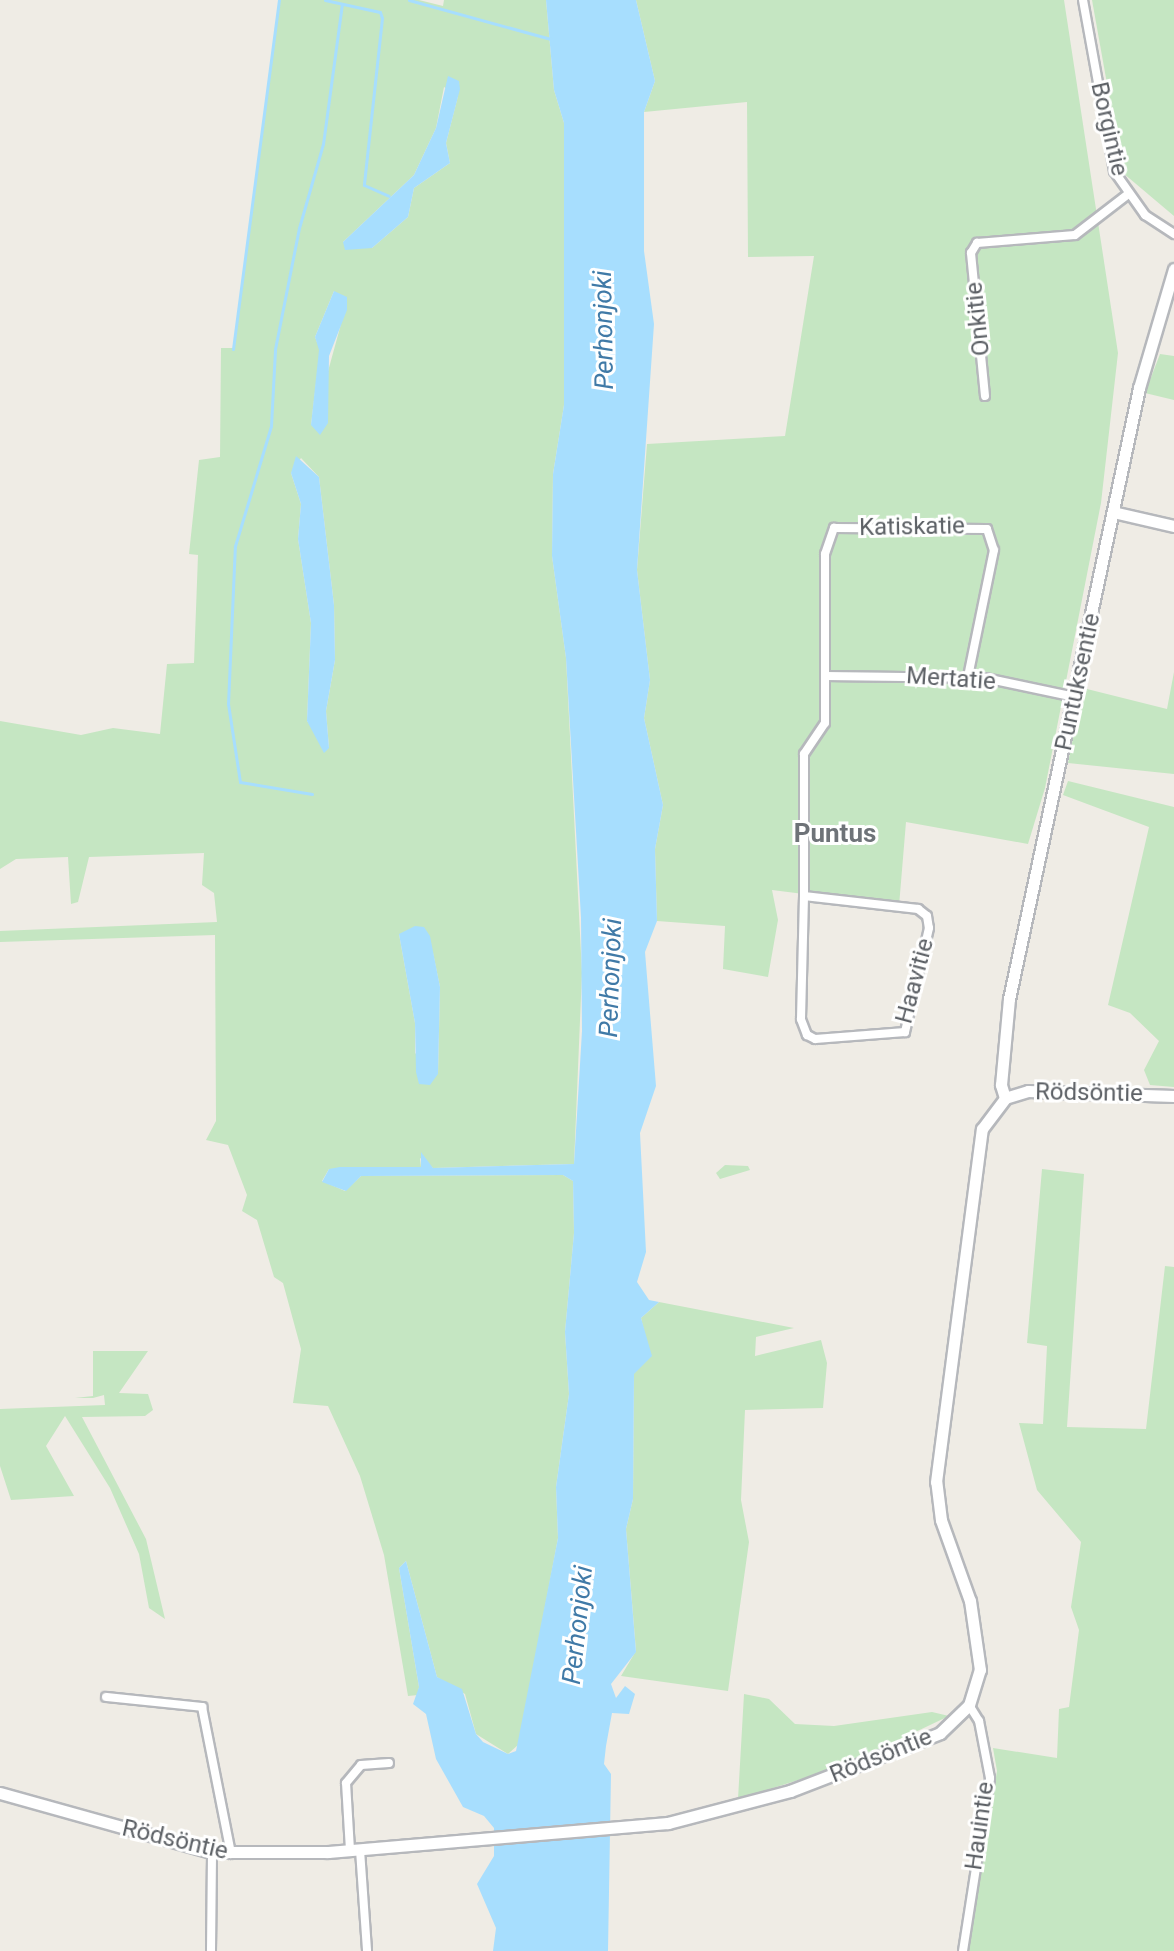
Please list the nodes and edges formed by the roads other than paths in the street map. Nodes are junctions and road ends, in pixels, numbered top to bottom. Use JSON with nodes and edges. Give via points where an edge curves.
{"nodes":[{"id":1,"x":1083,"y":0,"type":"edge"},
{"id":2,"x":1127,"y":195,"type":"junction"},
{"id":3,"x":1174,"y":234,"type":"edge"},
{"id":4,"x":1174,"y":269,"type":"edge"},
{"id":5,"x":985,"y":396,"type":"dead end"},
{"id":6,"x":1113,"y":512,"type":"junction"},
{"id":7,"x":1174,"y":526,"type":"edge"},
{"id":8,"x":825,"y":676,"type":"junction"},
{"id":9,"x":968,"y":677,"type":"junction"},
{"id":10,"x":1075,"y":697,"type":"junction"},
{"id":11,"x":804,"y":896,"type":"junction"},
{"id":12,"x":1174,"y":1096,"type":"edge"},
{"id":13,"x":1005,"y":1098,"type":"junction"},
{"id":14,"x":106,"y":1697,"type":"dead end"},
{"id":15,"x":969,"y":1705,"type":"junction"},
{"id":16,"x":389,"y":1763,"type":"dead end"},
{"id":17,"x":0,"y":1793,"type":"edge"},
{"id":18,"x":355,"y":1850,"type":"junction"},
{"id":19,"x":212,"y":1852,"type":"junction"},
{"id":20,"x":231,"y":1854,"type":"junction"},
{"id":21,"x":211,"y":1951,"type":"edge"},
{"id":22,"x":367,"y":1951,"type":"edge"},
{"id":23,"x":963,"y":1951,"type":"edge"}],
"edges":[{"from":1,"to":2,"type":"street","name":"Borgintie","via":[[1114,171]]},
{"from":2,"to":3,"type":"street","name":"Borgintie","via":[[1155,224]]},
{"from":2,"to":5,"type":"street","name":"Onkitie","via":[[1075,235],[977,243],[971,253]]},
{"from":4,"to":6,"type":"street","name":"Puntuksentie","via":[[1148,350]]},
{"from":6,"to":7,"type":"street"},
{"from":6,"to":10,"type":"street","name":"Puntuksentie"},
{"from":8,"to":9,"type":"street","name":"Mertatie"},
{"from":8,"to":9,"type":"street","name":"Katiskatie","via":[[825,554],[834,528],[974,526],[993,535],[994,550]]},
{"from":8,"to":11,"type":"street","name":"Haavitie","via":[[825,723],[804,754]]},
{"from":9,"to":10,"type":"street","name":"Mertatie"},
{"from":10,"to":13,"type":"street","name":"Puntuksentie","via":[[1009,999],[1001,1085]]},
{"from":11,"to":11,"type":"street","name":"Haavitie","via":[[801,1019],[807,1035],[815,1039],[905,1032],[929,928],[927,916],[918,909]]},
{"from":12,"to":13,"type":"street","name":"Rödsöntie","via":[[1046,1089]]},
{"from":13,"to":15,"type":"street","name":"Rödsöntie","via":[[986,1119],[975,1156],[936,1482],[979,1651],[978,1680]]},
{"from":14,"to":20,"type":"street","via":[[202,1707]]},
{"from":15,"to":18,"type":"street","name":"Rödsöntie","via":[[940,1733],[864,1766],[736,1808],[617,1827]]},
{"from":15,"to":23,"type":"street","name":"Hauintie","via":[[979,1721],[990,1778]]},
{"from":16,"to":18,"type":"street","via":[[361,1765],[346,1783]]},
{"from":17,"to":19,"type":"street","name":"Rödsöntie"},
{"from":18,"to":20,"type":"street","name":"Rödsöntie"},
{"from":18,"to":22,"type":"street"},
{"from":19,"to":20,"type":"street","name":"Rödsöntie"},
{"from":19,"to":21,"type":"street"}]}
